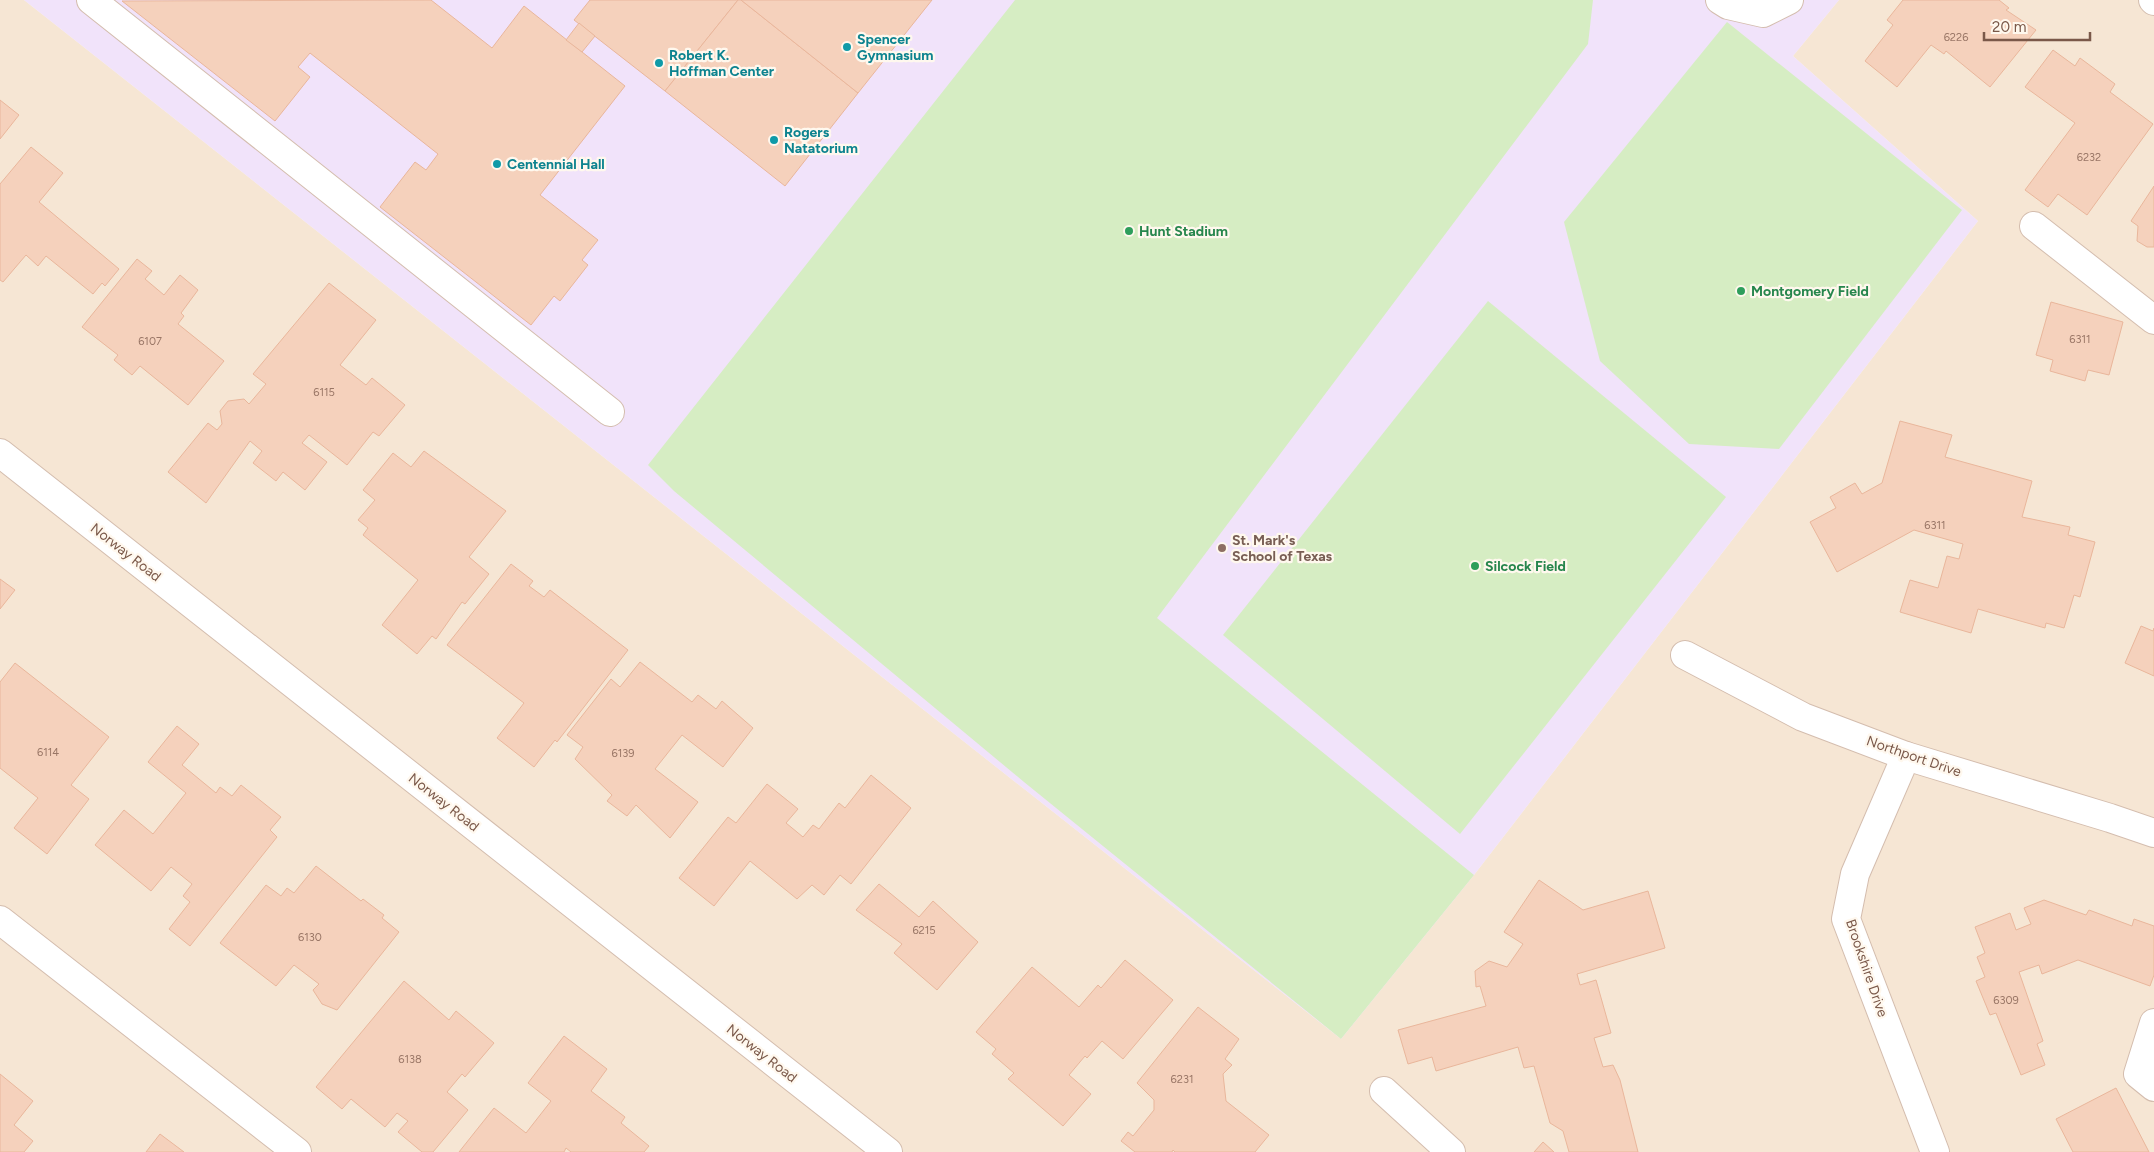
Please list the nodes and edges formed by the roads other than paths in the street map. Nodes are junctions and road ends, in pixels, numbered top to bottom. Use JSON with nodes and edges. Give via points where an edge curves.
{"nodes":[{"id":1,"x":91,"y":0,"type":"edge"},
{"id":2,"x":1720,"y":0,"type":"edge"},
{"id":3,"x":1789,"y":0,"type":"edge"},
{"id":4,"x":2034,"y":226,"type":"dead end"},
{"id":5,"x":2154,"y":320,"type":"edge"},
{"id":6,"x":610,"y":412,"type":"dead end"},
{"id":7,"x":0,"y":453,"type":"edge"},
{"id":8,"x":1685,"y":655,"type":"dead end"},
{"id":9,"x":1906,"y":756,"type":"junction"},
{"id":10,"x":2154,"y":833,"type":"edge"},
{"id":11,"x":0,"y":920,"type":"edge"},
{"id":12,"x":2154,"y":1023,"type":"edge"},
{"id":13,"x":2154,"y":1087,"type":"edge"},
{"id":14,"x":1384,"y":1091,"type":"dead end"},
{"id":15,"x":297,"y":1152,"type":"edge"},
{"id":16,"x":888,"y":1152,"type":"edge"},
{"id":17,"x":1450,"y":1152,"type":"edge"},
{"id":18,"x":1935,"y":1152,"type":"edge"}],
"edges":[{"from":1,"to":6,"type":"street"},
{"from":2,"to":3,"type":"street","via":[[1728,6],[1763,13]]},
{"from":4,"to":5,"type":"street"},
{"from":7,"to":16,"type":"street","name":"Norway Road"},
{"from":8,"to":9,"type":"street","name":"Northport Drive","via":[[1804,716]]},
{"from":9,"to":10,"type":"street","name":"Northport Drive"},
{"from":9,"to":18,"type":"street","name":"Brookshire Drive","via":[[1855,874],[1846,919]]},
{"from":11,"to":15,"type":"street"},
{"from":12,"to":13,"type":"street","via":[[2138,1074]]},
{"from":14,"to":17,"type":"street"}]}
